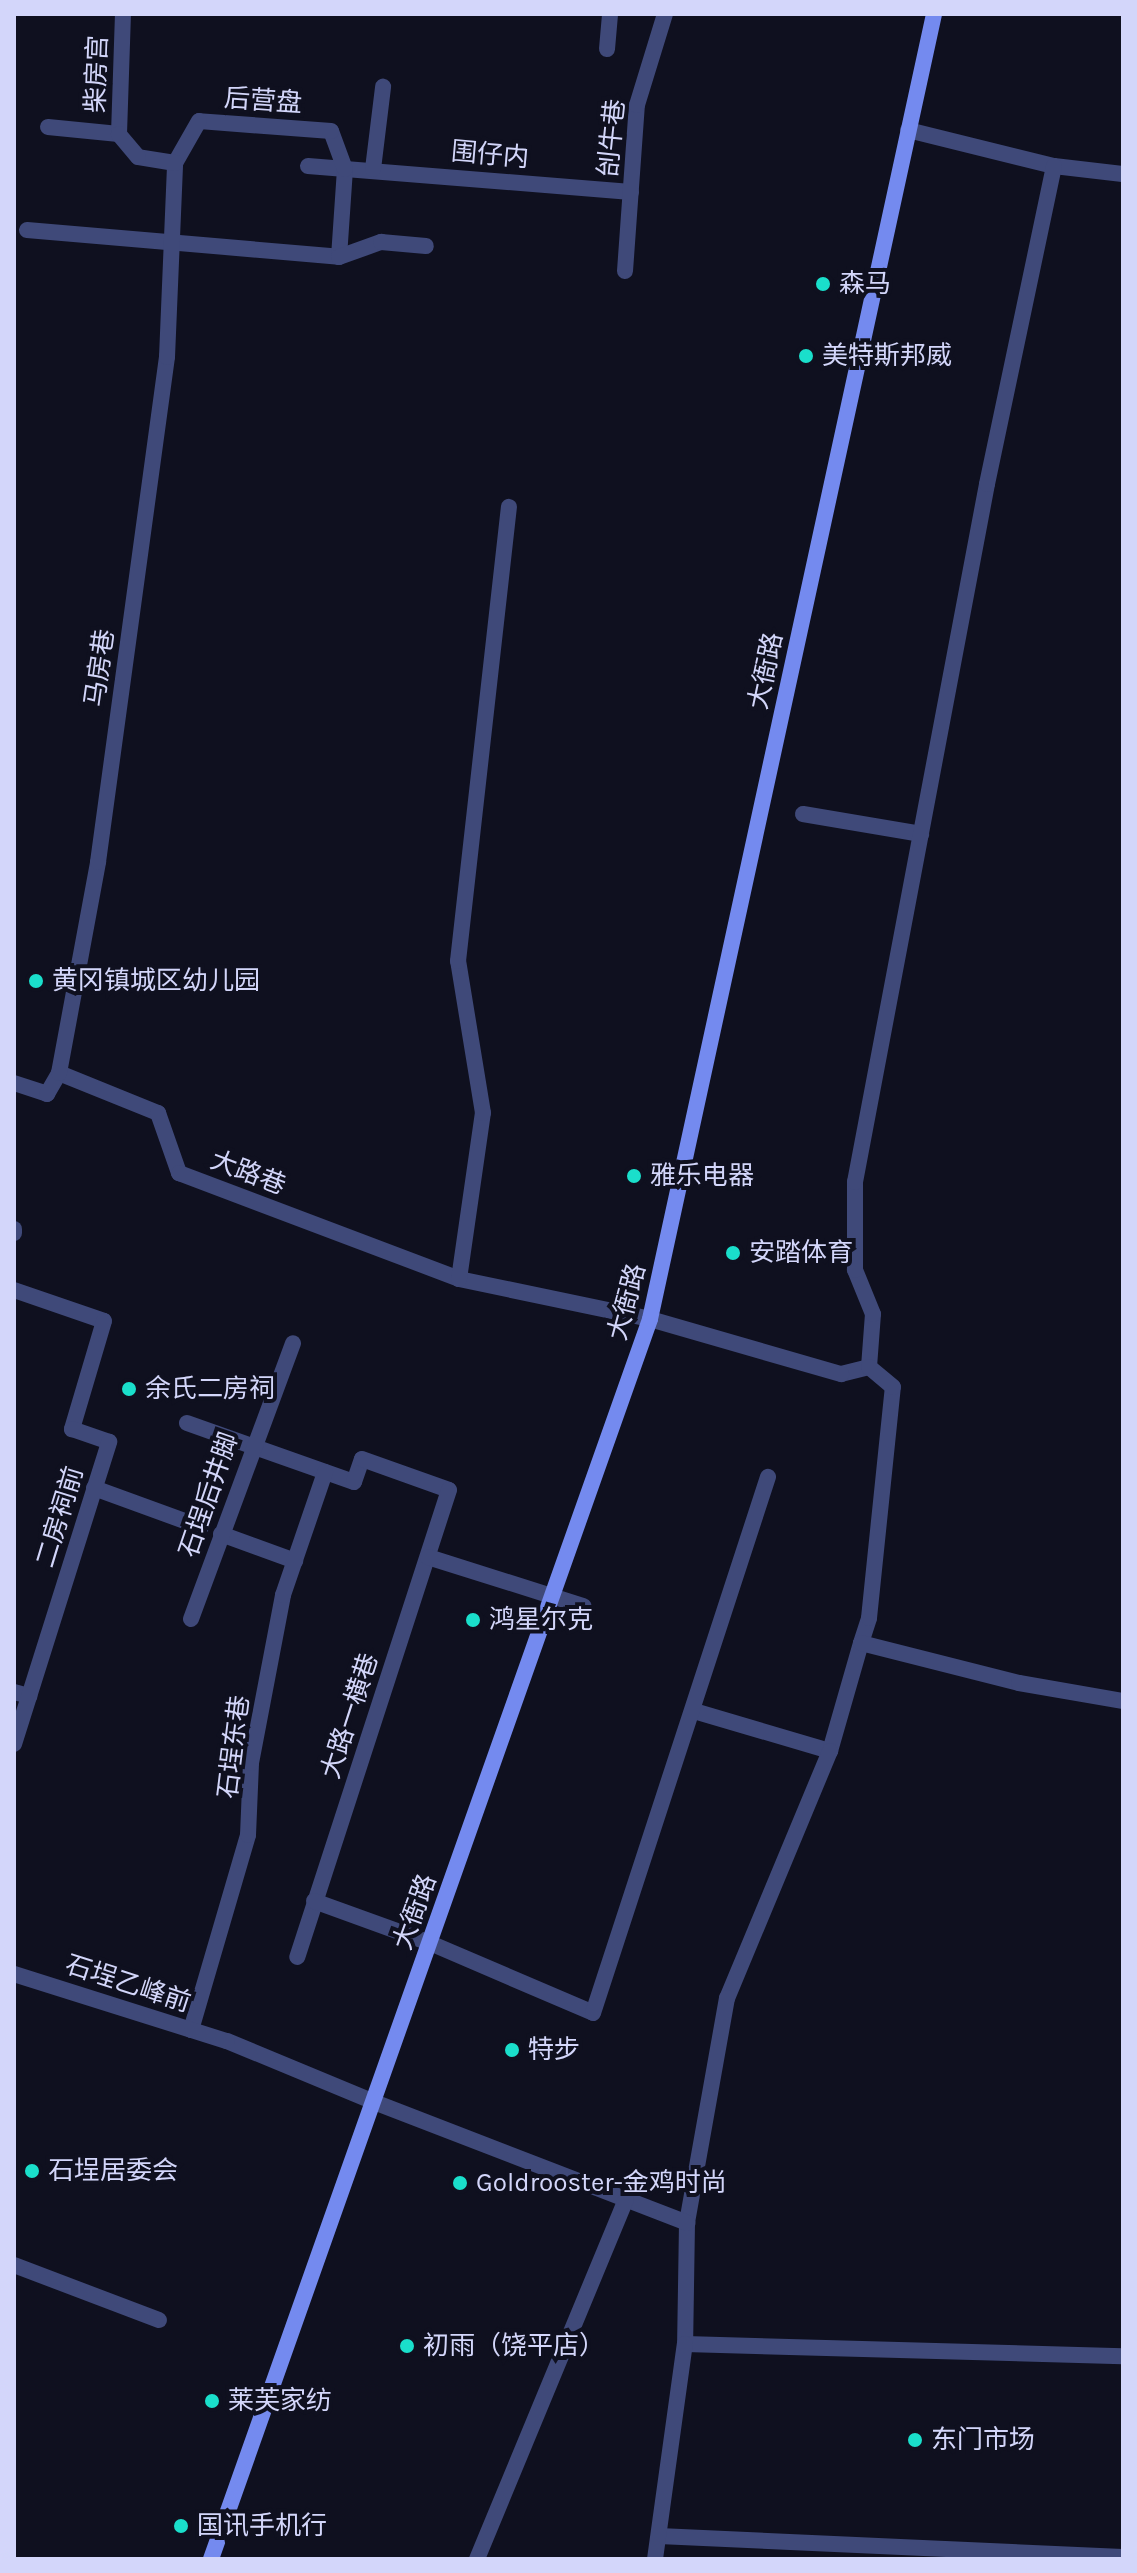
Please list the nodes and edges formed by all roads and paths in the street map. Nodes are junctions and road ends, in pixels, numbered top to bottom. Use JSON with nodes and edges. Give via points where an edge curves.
{"nodes":[{"id":1,"x":123,"y":14,"type":"edge"},
{"id":2,"x":610,"y":14,"type":"edge"},
{"id":3,"x":665,"y":14,"type":"edge"},
{"id":4,"x":934,"y":14,"type":"edge"},
{"id":5,"x":607,"y":49,"type":"dead end"},
{"id":6,"x":383,"y":87,"type":"dead end"},
{"id":7,"x":48,"y":127,"type":"dead end"},
{"id":8,"x":908,"y":130,"type":"junction"},
{"id":9,"x":119,"y":134,"type":"junction"},
{"id":10,"x":175,"y":163,"type":"junction"},
{"id":11,"x":308,"y":166,"type":"dead end"},
{"id":12,"x":1054,"y":166,"type":"junction"},
{"id":13,"x":345,"y":169,"type":"junction"},
{"id":14,"x":373,"y":169,"type":"junction"},
{"id":15,"x":1123,"y":174,"type":"edge"},
{"id":16,"x":631,"y":192,"type":"junction"},
{"id":17,"x":27,"y":230,"type":"dead end"},
{"id":18,"x":171,"y":244,"type":"junction"},
{"id":19,"x":426,"y":246,"type":"dead end"},
{"id":20,"x":339,"y":257,"type":"junction"},
{"id":21,"x":625,"y":271,"type":"dead end"},
{"id":22,"x":509,"y":507,"type":"dead end"},
{"id":23,"x":803,"y":814,"type":"dead end"},
{"id":24,"x":921,"y":834,"type":"junction"},
{"id":25,"x":59,"y":1073,"type":"junction"},
{"id":26,"x":14,"y":1083,"type":"edge"},
{"id":27,"x":459,"y":1279,"type":"junction"},
{"id":28,"x":14,"y":1290,"type":"edge"},
{"id":29,"x":650,"y":1319,"type":"junction"},
{"id":30,"x":293,"y":1343,"type":"dead end"},
{"id":31,"x":869,"y":1367,"type":"junction"},
{"id":32,"x":187,"y":1423,"type":"dead end"},
{"id":33,"x":252,"y":1446,"type":"junction"},
{"id":34,"x":325,"y":1472,"type":"junction"},
{"id":35,"x":768,"y":1477,"type":"dead end"},
{"id":36,"x":94,"y":1488,"type":"junction"},
{"id":37,"x":201,"y":1527,"type":"dead end"},
{"id":38,"x":221,"y":1534,"type":"junction"},
{"id":39,"x":428,"y":1557,"type":"junction"},
{"id":40,"x":295,"y":1561,"type":"junction"},
{"id":41,"x":554,"y":1596,"type":"junction"},
{"id":42,"x":583,"y":1606,"type":"dead end"},
{"id":43,"x":191,"y":1619,"type":"dead end"},
{"id":44,"x":861,"y":1643,"type":"junction"},
{"id":45,"x":22,"y":1694,"type":"edge"},
{"id":46,"x":1123,"y":1701,"type":"edge"},
{"id":47,"x":694,"y":1711,"type":"junction"},
{"id":48,"x":14,"y":1744,"type":"edge"},
{"id":49,"x":830,"y":1751,"type":"junction"},
{"id":50,"x":314,"y":1901,"type":"junction"},
{"id":51,"x":430,"y":1943,"type":"junction"},
{"id":52,"x":297,"y":1957,"type":"dead end"},
{"id":53,"x":14,"y":1974,"type":"edge"},
{"id":54,"x":191,"y":2030,"type":"junction"},
{"id":55,"x":374,"y":2102,"type":"junction"},
{"id":56,"x":626,"y":2200,"type":"junction"},
{"id":57,"x":687,"y":2223,"type":"junction"},
{"id":58,"x":14,"y":2265,"type":"edge"},
{"id":59,"x":159,"y":2320,"type":"dead end"},
{"id":60,"x":685,"y":2344,"type":"junction"},
{"id":61,"x":1123,"y":2356,"type":"edge"},
{"id":62,"x":659,"y":2536,"type":"junction"},
{"id":63,"x":1123,"y":2557,"type":"edge"},
{"id":64,"x":211,"y":2559,"type":"edge"},
{"id":65,"x":477,"y":2559,"type":"edge"},
{"id":66,"x":655,"y":2559,"type":"edge"}],
"edges":[{"from":1,"to":9,"type":"street","name":"柴房宫"},
{"from":2,"to":5,"type":"street"},
{"from":3,"to":16,"type":"street","name":"刣牛巷","via":[[637,105]]},
{"from":4,"to":8,"type":"main road","name":"大衙路"},
{"from":6,"to":14,"type":"street"},
{"from":7,"to":9,"type":"street"},
{"from":8,"to":12,"type":"street"},
{"from":8,"to":29,"type":"main road","name":"大衙路"},
{"from":9,"to":10,"type":"street","via":[[138,157]]},
{"from":10,"to":13,"type":"street","name":"后营盘","via":[[199,121],[331,131]]},
{"from":10,"to":18,"type":"street","name":"后营盘"},
{"from":11,"to":13,"type":"street","name":"围仔内"},
{"from":12,"to":15,"type":"street"},
{"from":12,"to":24,"type":"street"},
{"from":13,"to":14,"type":"street","name":"围仔内"},
{"from":13,"to":20,"type":"street"},
{"from":14,"to":16,"type":"street","name":"围仔内"},
{"from":16,"to":21,"type":"street","name":"刣牛巷"},
{"from":17,"to":18,"type":"street"},
{"from":18,"to":20,"type":"street"},
{"from":18,"to":25,"type":"street","name":"马房巷","via":[[165,373],[98,862]]},
{"from":19,"to":20,"type":"street","via":[[381,242]]},
{"from":22,"to":27,"type":"street","via":[[458,961],[483,1113]]},
{"from":23,"to":24,"type":"street"},
{"from":24,"to":31,"type":"street","via":[[855,1182],[855,1270],[873,1314]]},
{"from":25,"to":26,"type":"street","name":"马房巷","via":[[47,1094]]},
{"from":25,"to":27,"type":"street","name":"大路巷","via":[[158,1113],[179,1173]]},
{"from":27,"to":29,"type":"street","name":"大路巷"},
{"from":28,"to":36,"type":"street","name":"二房祠前","via":[[104,1321],[72,1429],[109,1442]]},
{"from":29,"to":31,"type":"street","name":"大路巷","via":[[841,1374]]},
{"from":29,"to":41,"type":"main road","name":"大衙路"},
{"from":30,"to":33,"type":"street","name":"石埕后井脚"},
{"from":31,"to":44,"type":"street","via":[[893,1387],[869,1618]]},
{"from":32,"to":33,"type":"street"},
{"from":33,"to":34,"type":"street"},
{"from":33,"to":38,"type":"street","name":"石埕后井脚"},
{"from":34,"to":39,"type":"street","name":"大路一横巷","via":[[354,1482],[362,1459],[449,1490]]},
{"from":34,"to":40,"type":"street","name":"石埕东巷"},
{"from":35,"to":47,"type":"street"},
{"from":36,"to":37,"type":"street"},
{"from":36,"to":45,"type":"street","name":"二房祠前"},
{"from":38,"to":40,"type":"street"},
{"from":38,"to":43,"type":"street","name":"石埕后井脚"},
{"from":39,"to":41,"type":"street"},
{"from":39,"to":50,"type":"street","name":"大路一横巷"},
{"from":40,"to":54,"type":"street","name":"石埕东巷","via":[[283,1595],[251,1763],[248,1835]]},
{"from":41,"to":42,"type":"street"},
{"from":41,"to":51,"type":"main road","name":"大衙路"},
{"from":44,"to":46,"type":"street","via":[[1019,1683]]},
{"from":44,"to":49,"type":"street"},
{"from":45,"to":48,"type":"street","name":"二房祠前"},
{"from":47,"to":49,"type":"street"},
{"from":47,"to":51,"type":"street","via":[[593,2013]]},
{"from":49,"to":57,"type":"street","via":[[727,1998]]},
{"from":50,"to":51,"type":"street"},
{"from":50,"to":52,"type":"street","name":"大路一横巷"},
{"from":51,"to":55,"type":"main road","name":"大衙路"},
{"from":53,"to":54,"type":"street","name":"石埕乙峰前"},
{"from":54,"to":55,"type":"street","name":"石埕乙峰前"},
{"from":55,"to":56,"type":"street","name":"石埕乙峰前"},
{"from":55,"to":64,"type":"main road","name":"大衙路"},
{"from":56,"to":57,"type":"street","name":"石埕乙峰前"},
{"from":56,"to":65,"type":"street"},
{"from":57,"to":60,"type":"street"},
{"from":58,"to":59,"type":"street"},
{"from":60,"to":61,"type":"street"},
{"from":60,"to":62,"type":"street"},
{"from":62,"to":63,"type":"street"},
{"from":62,"to":66,"type":"street"}]}
